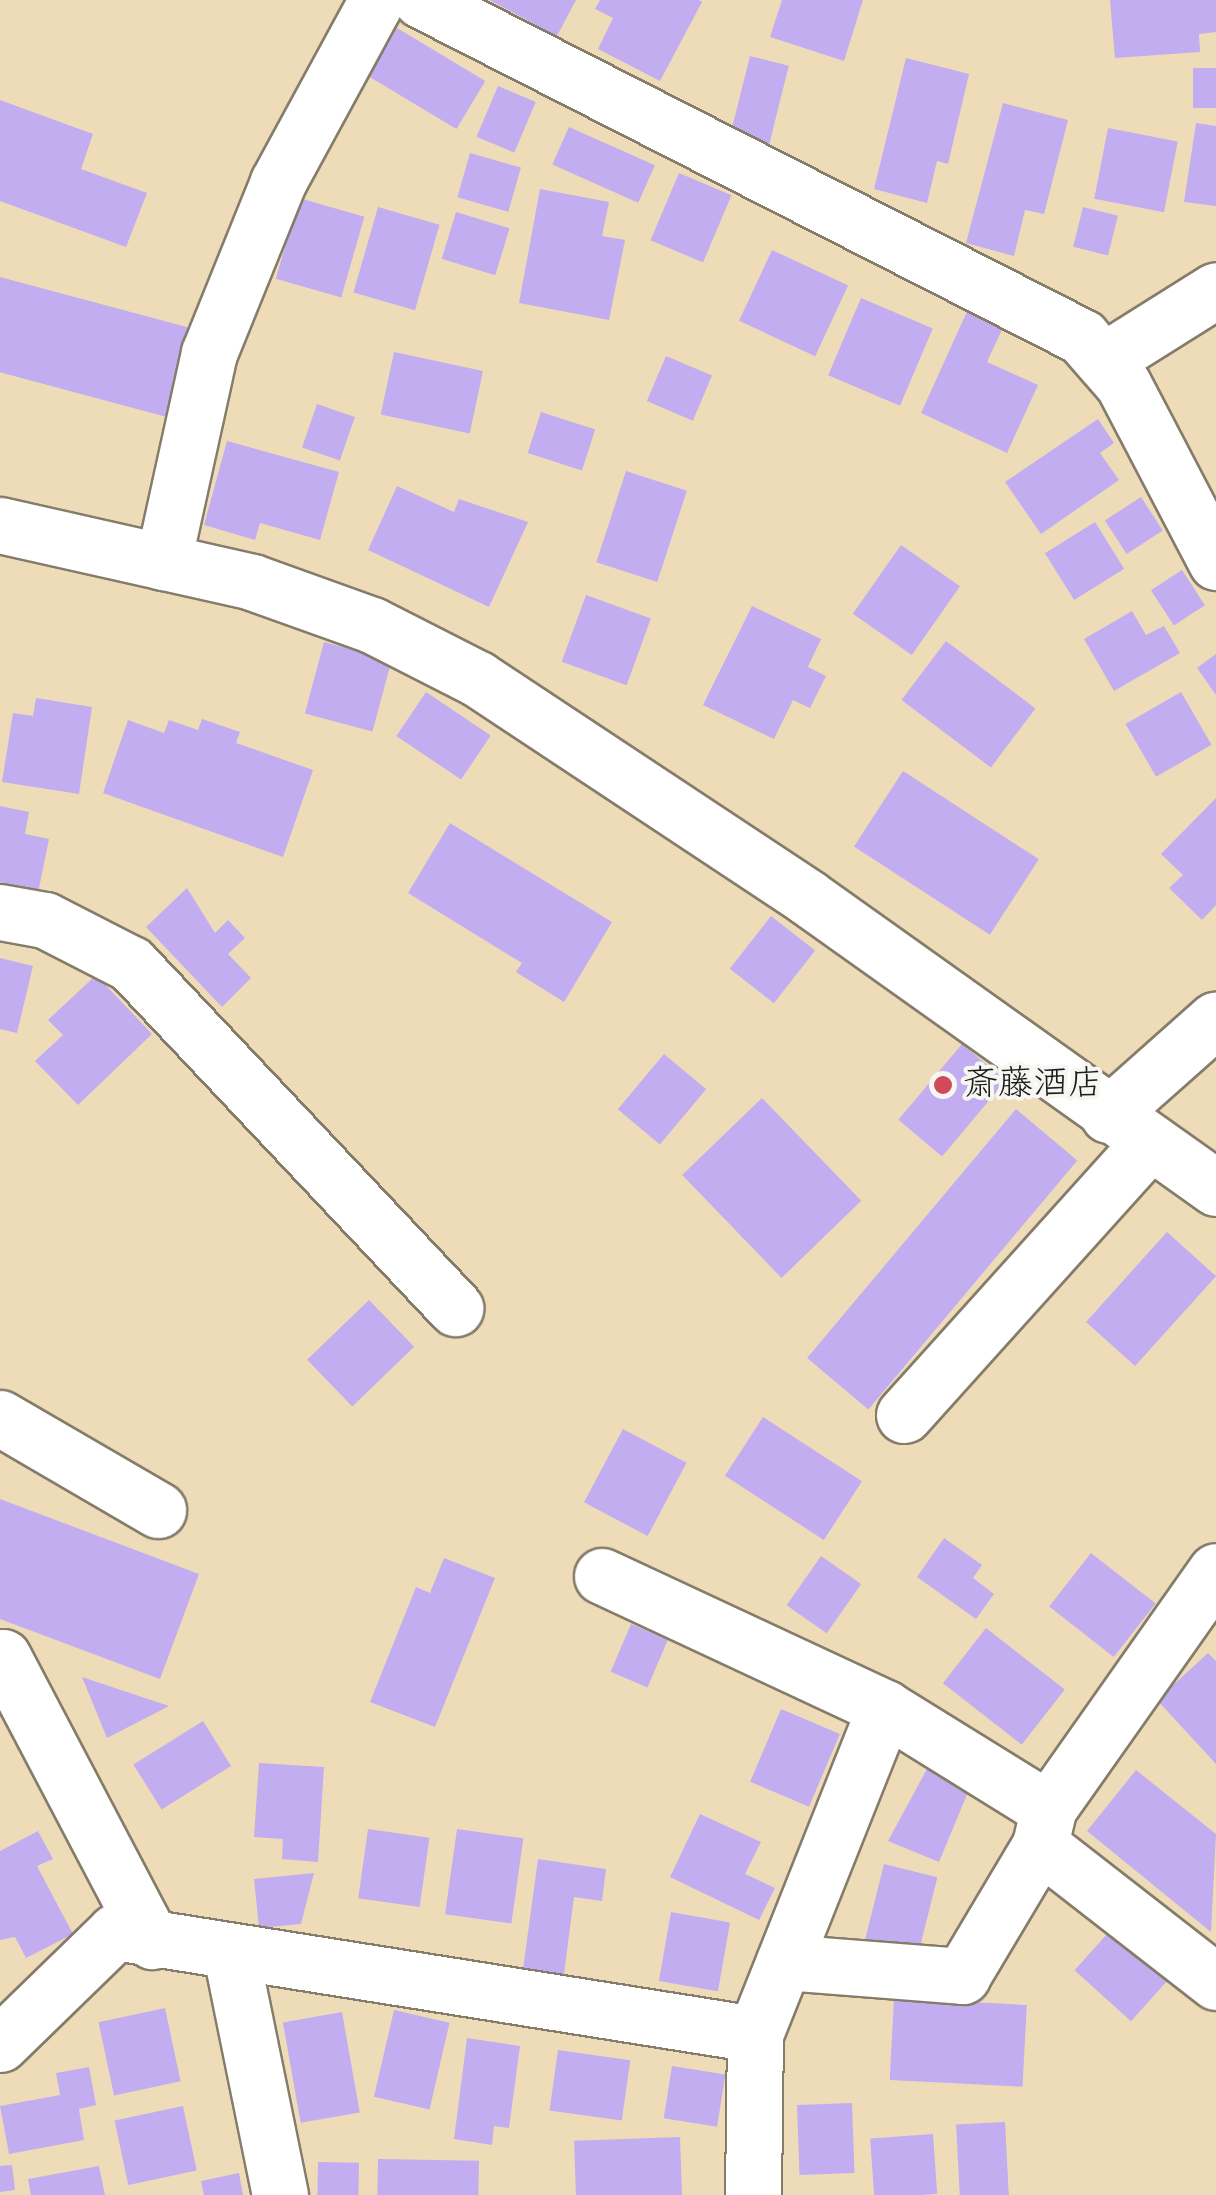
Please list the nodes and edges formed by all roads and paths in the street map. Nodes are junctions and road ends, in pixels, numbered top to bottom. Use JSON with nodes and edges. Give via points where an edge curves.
{"nodes":[{"id":1,"x":414,"y":1,"type":"edge"},
{"id":2,"x":1216,"y":290,"type":"edge"},
{"id":3,"x":1103,"y":361,"type":"junction"},
{"id":4,"x":0,"y":525,"type":"edge"},
{"id":5,"x":163,"y":562,"type":"junction"},
{"id":6,"x":1216,"y":562,"type":"edge"},
{"id":7,"x":0,"y":912,"type":"edge"},
{"id":8,"x":1216,"y":1019,"type":"edge"},
{"id":9,"x":1129,"y":1129,"type":"junction"},
{"id":10,"x":1216,"y":1188,"type":"edge"},
{"id":11,"x":455,"y":1308,"type":"dead end"},
{"id":12,"x":904,"y":1415,"type":"dead end"},
{"id":13,"x":0,"y":1418,"type":"edge"},
{"id":14,"x":158,"y":1510,"type":"dead end"},
{"id":15,"x":1216,"y":1571,"type":"edge"},
{"id":16,"x":602,"y":1576,"type":"dead end"},
{"id":17,"x":3,"y":1657,"type":"dead end"},
{"id":18,"x":885,"y":1708,"type":"junction"},
{"id":19,"x":1044,"y":1827,"type":"junction"},
{"id":20,"x":152,"y":1941,"type":"junction"},
{"id":21,"x":231,"y":1954,"type":"junction"},
{"id":22,"x":784,"y":1962,"type":"junction"},
{"id":23,"x":1216,"y":1982,"type":"edge"},
{"id":24,"x":755,"y":2034,"type":"junction"},
{"id":25,"x":0,"y":2044,"type":"edge"},
{"id":26,"x":280,"y":2195,"type":"edge"},
{"id":27,"x":753,"y":2195,"type":"edge"}],
"edges":[{"from":1,"to":3,"type":"street","via":[[1013,300],[1082,337]]},
{"from":1,"to":5,"type":"street","via":[[278,182],[210,353]]},
{"from":2,"to":3,"type":"street"},
{"from":3,"to":6,"type":"street"},
{"from":4,"to":5,"type":"street"},
{"from":5,"to":9,"type":"street","via":[[372,624],[478,679],[807,897]]},
{"from":7,"to":11,"type":"street","via":[[45,920],[132,964]]},
{"from":8,"to":9,"type":"street"},
{"from":9,"to":10,"type":"street"},
{"from":9,"to":12,"type":"street"},
{"from":13,"to":14,"type":"street"},
{"from":15,"to":19,"type":"street"},
{"from":16,"to":18,"type":"street"},
{"from":17,"to":20,"type":"street"},
{"from":18,"to":19,"type":"street"},
{"from":18,"to":22,"type":"street"},
{"from":19,"to":22,"type":"street","via":[[962,1976]]},
{"from":19,"to":23,"type":"street"},
{"from":20,"to":21,"type":"street"},
{"from":20,"to":25,"type":"street","via":[[114,1932]]},
{"from":21,"to":24,"type":"street"},
{"from":21,"to":26,"type":"street"},
{"from":22,"to":24,"type":"street"},
{"from":24,"to":27,"type":"street"}]}
